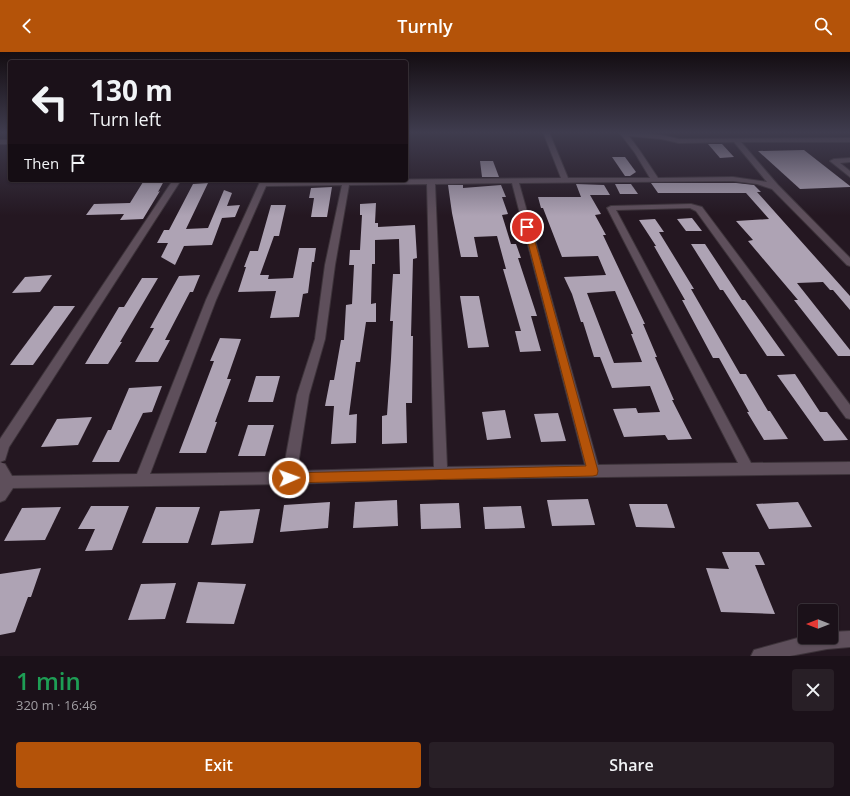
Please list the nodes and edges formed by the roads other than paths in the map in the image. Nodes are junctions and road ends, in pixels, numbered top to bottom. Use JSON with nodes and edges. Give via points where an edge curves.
{"nodes":[{"id":1,"x":557,"y":160,"type":"edge"},
{"id":2,"x":643,"y":160,"type":"edge"},
{"id":3,"x":753,"y":160,"type":"edge"},
{"id":4,"x":847,"y":160,"type":"edge"},
{"id":5,"x":850,"y":175,"type":"edge"},
{"id":6,"x":655,"y":179,"type":"junction"},
{"id":7,"x":565,"y":180,"type":"junction"},
{"id":8,"x":515,"y":181,"type":"junction"},
{"id":9,"x":176,"y":182,"type":"edge"},
{"id":10,"x":346,"y":182,"type":"junction"},
{"id":11,"x":431,"y":182,"type":"junction"},
{"id":12,"x":775,"y":187,"type":"junction"},
{"id":13,"x":850,"y":263,"type":"edge"},
{"id":14,"x":850,"y":414,"type":"edge"},
{"id":15,"x":0,"y":456,"type":"edge"},
{"id":16,"x":0,"y":468,"type":"edge"},
{"id":17,"x":850,"y":468,"type":"edge"},
{"id":18,"x":748,"y":470,"type":"junction"},
{"id":19,"x":593,"y":471,"type":"junction"},
{"id":20,"x":441,"y":473,"type":"junction"},
{"id":21,"x":289,"y":478,"type":"junction"},
{"id":22,"x":141,"y":480,"type":"junction"},
{"id":23,"x":9,"y":482,"type":"junction"},
{"id":24,"x":0,"y":495,"type":"edge"},
{"id":25,"x":850,"y":639,"type":"edge"},
{"id":26,"x":760,"y":656,"type":"edge"}],
"edges":[{"from":1,"to":7,"type":"street"},
{"from":2,"to":6,"type":"street"},
{"from":3,"to":12,"type":"street"},
{"from":4,"to":5,"type":"street","via":[[834,161]]},
{"from":6,"to":7,"type":"street"},
{"from":6,"to":12,"type":"street","via":[[733,179]]},
{"from":7,"to":8,"type":"street"},
{"from":8,"to":11,"type":"street"},
{"from":8,"to":19,"type":"street"},
{"from":9,"to":15,"type":"street","via":[[3,445]]},
{"from":10,"to":11,"type":"street"},
{"from":10,"to":21,"type":"street","via":[[331,258],[320,339],[304,395]]},
{"from":10,"to":22,"type":"street","via":[[261,185],[212,300]]},
{"from":11,"to":20,"type":"street"},
{"from":12,"to":13,"type":"street"},
{"from":14,"to":18,"type":"street","via":[[699,209],[691,206],[611,208]]},
{"from":16,"to":23,"type":"street"},
{"from":17,"to":18,"type":"street"},
{"from":18,"to":19,"type":"street"},
{"from":19,"to":20,"type":"street"},
{"from":20,"to":21,"type":"street"},
{"from":21,"to":22,"type":"street"},
{"from":22,"to":23,"type":"street"},
{"from":23,"to":24,"type":"street"},
{"from":25,"to":26,"type":"street","via":[[830,639]]}]}
